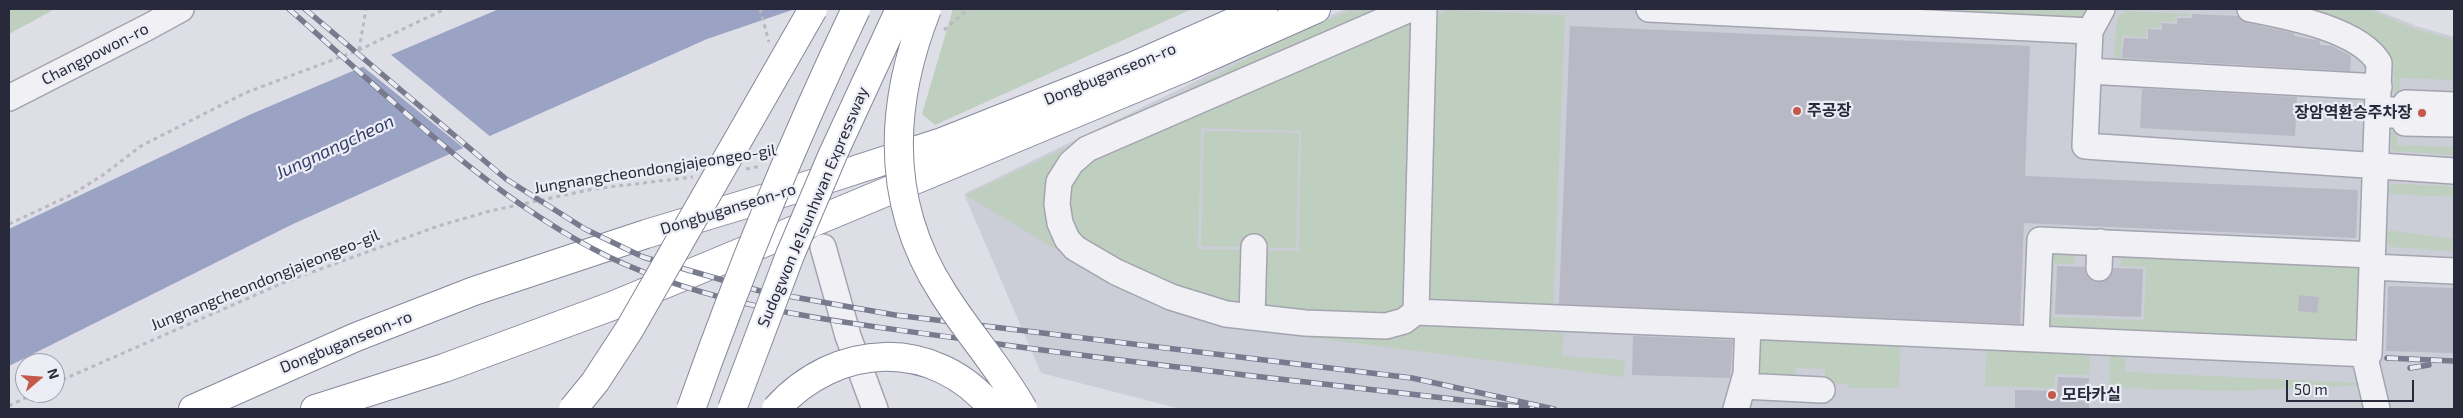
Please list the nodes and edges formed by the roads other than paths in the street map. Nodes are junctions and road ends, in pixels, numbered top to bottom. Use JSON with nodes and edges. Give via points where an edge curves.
{"nodes":[{"id":1,"x":181,"y":9,"type":"edge"},
{"id":2,"x":813,"y":9,"type":"edge"},
{"id":3,"x":856,"y":9,"type":"edge"},
{"id":4,"x":900,"y":9,"type":"edge"},
{"id":5,"x":927,"y":9,"type":"edge"},
{"id":6,"x":1263,"y":9,"type":"edge"},
{"id":7,"x":1316,"y":9,"type":"edge"},
{"id":8,"x":1410,"y":9,"type":"edge"},
{"id":9,"x":1424,"y":9,"type":"edge"},
{"id":10,"x":1649,"y":9,"type":"edge"},
{"id":11,"x":2102,"y":9,"type":"edge"},
{"id":12,"x":2250,"y":9,"type":"edge"},
{"id":13,"x":2090,"y":31,"type":"junction"},
{"id":14,"x":2088,"y":71,"type":"junction"},
{"id":15,"x":9,"y":98,"type":"edge"},
{"id":16,"x":2379,"y":103,"type":"junction"},
{"id":17,"x":2454,"y":105,"type":"edge"},
{"id":18,"x":2454,"y":124,"type":"edge"},
{"id":19,"x":2376,"y":166,"type":"junction"},
{"id":20,"x":2454,"y":171,"type":"edge"},
{"id":21,"x":2100,"y":242,"type":"junction"},
{"id":22,"x":823,"y":247,"type":"dead end"},
{"id":23,"x":1254,"y":247,"type":"dead end"},
{"id":24,"x":2372,"y":261,"type":"junction"},
{"id":25,"x":2099,"y":268,"type":"dead end"},
{"id":26,"x":2454,"y":271,"type":"edge"},
{"id":27,"x":1416,"y":312,"type":"junction"},
{"id":28,"x":1252,"y":317,"type":"junction"},
{"id":29,"x":1748,"y":326,"type":"junction"},
{"id":30,"x":2036,"y":338,"type":"junction"},
{"id":31,"x":2364,"y":354,"type":"junction"},
{"id":32,"x":1822,"y":390,"type":"dead end"},
{"id":33,"x":1740,"y":398,"type":"edge"},
{"id":34,"x":194,"y":409,"type":"edge"},
{"id":35,"x":315,"y":409,"type":"edge"},
{"id":36,"x":572,"y":409,"type":"edge"},
{"id":37,"x":691,"y":409,"type":"edge"},
{"id":38,"x":732,"y":409,"type":"edge"},
{"id":39,"x":776,"y":409,"type":"edge"},
{"id":40,"x":875,"y":409,"type":"edge"},
{"id":41,"x":993,"y":409,"type":"edge"},
{"id":42,"x":1023,"y":409,"type":"edge"},
{"id":43,"x":2377,"y":409,"type":"edge"}],
"edges":[{"from":1,"to":15,"type":"street","name":"Changpowon-ro"},
{"from":2,"to":36,"type":"highway","bridge":true,"via":[[629,330],[595,382]]},
{"from":3,"to":37,"type":"highway","bridge":true,"via":[[751,250]]},
{"from":4,"to":38,"type":"highway","name":"Sudogwon Je1sunhwan Expressway","bridge":true,"via":[[794,246]]},
{"from":5,"to":42,"type":"highway","bridge":true,"via":[[906,69],[900,107],[898,144],[904,195],[914,234],[931,274]]},
{"from":6,"to":34,"type":"highway","name":"Dongbuganseon-ro","via":[[1134,66],[942,142],[474,291],[356,337]]},
{"from":7,"to":35,"type":"highway","name":"Dongbuganseon-ro","via":[[612,306],[444,368]]},
{"from":8,"to":28,"type":"street","via":[[1087,149],[1071,162],[1059,182],[1057,204],[1060,223],[1067,240],[1075,248],[1116,272],[1171,297],[1226,314]]},
{"from":9,"to":27,"type":"street"},
{"from":10,"to":13,"type":"street"},
{"from":11,"to":13,"type":"street"},
{"from":12,"to":16,"type":"street","via":[[2315,23],[2372,51],[2378,63]]},
{"from":13,"to":14,"type":"street"},
{"from":14,"to":16,"type":"street"},
{"from":14,"to":19,"type":"street","via":[[2085,146]]},
{"from":16,"to":17,"type":"street","via":[[2406,110],[2406,103]]},
{"from":16,"to":18,"type":"street","via":[[2406,116],[2405,123]]},
{"from":16,"to":19,"type":"street"},
{"from":19,"to":20,"type":"street"},
{"from":19,"to":24,"type":"street"},
{"from":21,"to":24,"type":"street"},
{"from":21,"to":25,"type":"street"},
{"from":21,"to":30,"type":"street","via":[[2040,240]]},
{"from":22,"to":40,"type":"street","via":[[848,336]]},
{"from":23,"to":28,"type":"street"},
{"from":24,"to":26,"type":"street"},
{"from":24,"to":31,"type":"street","via":[[2369,354]]},
{"from":27,"to":28,"type":"street","via":[[1404,322],[1386,326]]},
{"from":27,"to":29,"type":"street"},
{"from":29,"to":30,"type":"street"},
{"from":29,"to":33,"type":"street","via":[[1746,374]]},
{"from":30,"to":31,"type":"street"},
{"from":31,"to":43,"type":"street"},
{"from":32,"to":33,"type":"street"},
{"from":39,"to":41,"type":"highway","bridge":true,"via":[[801,385],[832,367],[858,358],[886,356],[924,363],[949,372],[975,390]]}]}
